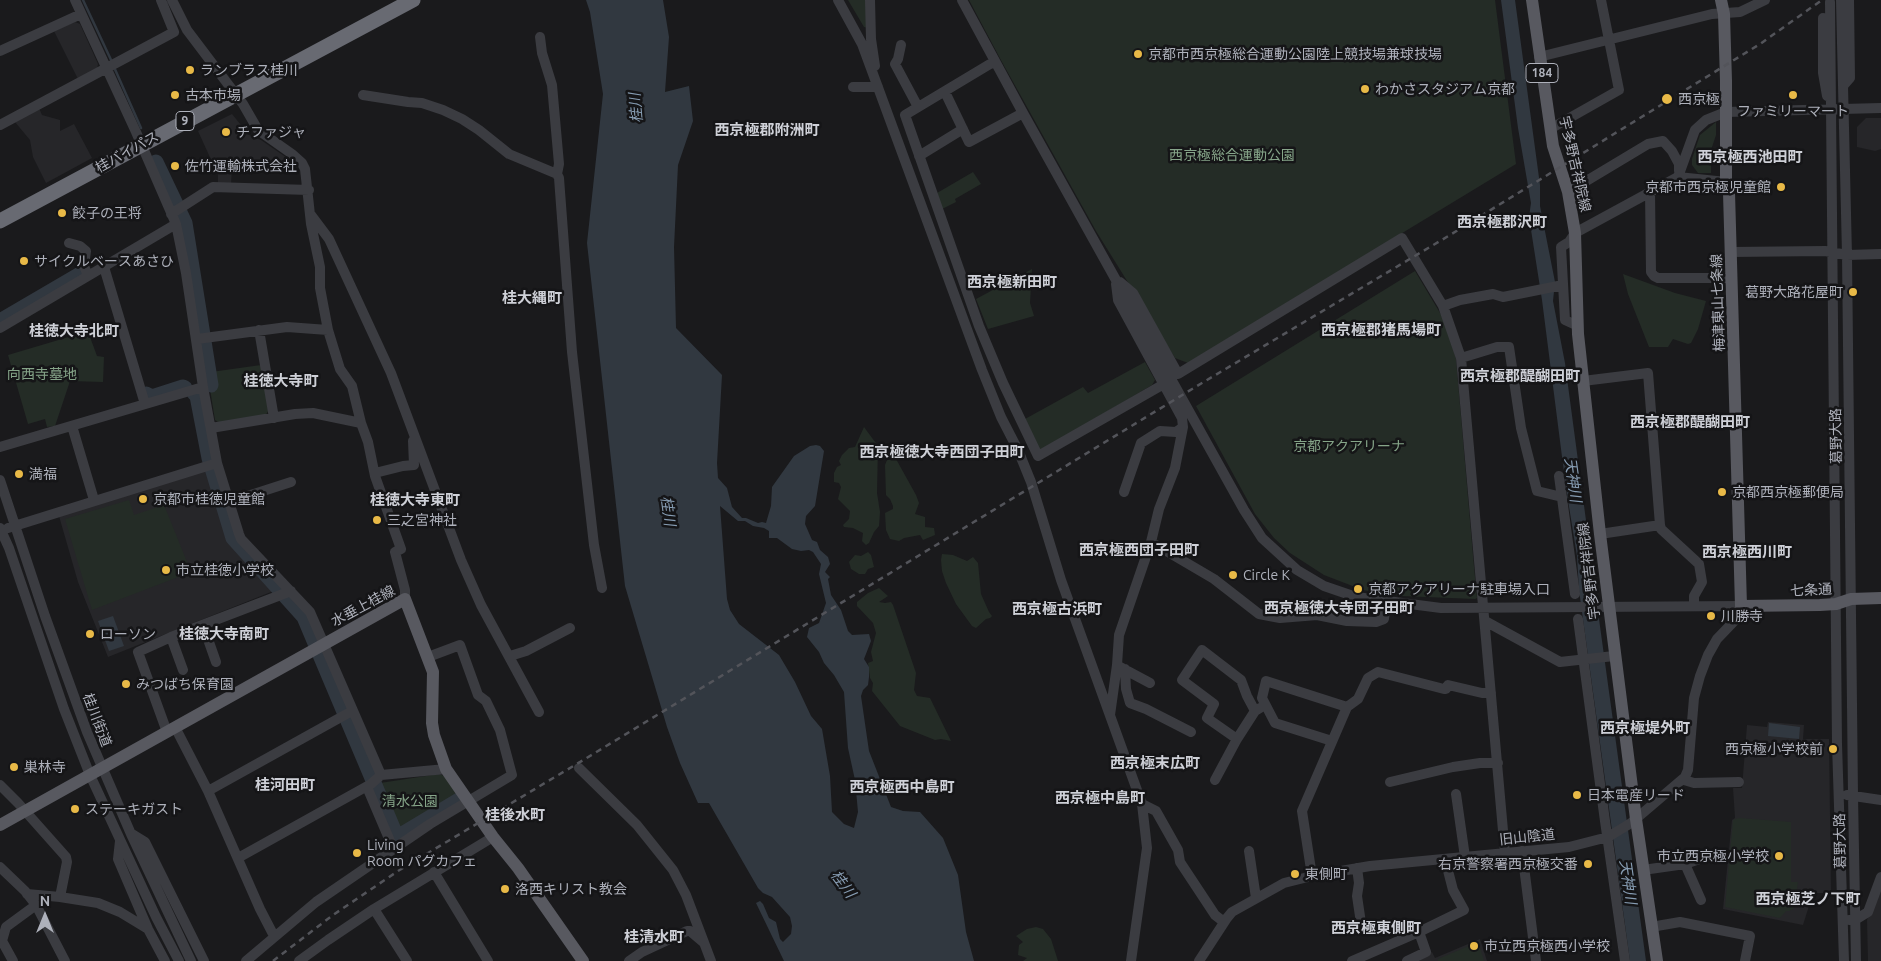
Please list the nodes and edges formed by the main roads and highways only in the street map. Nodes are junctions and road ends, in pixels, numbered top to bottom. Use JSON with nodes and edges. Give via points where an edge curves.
{"nodes":[{"id":1,"x":414,"y":0,"type":"edge"},
{"id":2,"x":1532,"y":0,"type":"edge"},
{"id":3,"x":1721,"y":0,"type":"edge"},
{"id":4,"x":0,"y":221,"type":"edge"},
{"id":5,"x":1881,"y":598,"type":"edge"},
{"id":6,"x":1741,"y":606,"type":"joint"},
{"id":7,"x":0,"y":825,"type":"edge"},
{"id":8,"x":583,"y":961,"type":"edge"},
{"id":9,"x":1657,"y":961,"type":"edge"}],
"edges":[{"from":1,"to":4,"type":"highway","name":"桂バイパス","number":"9"},
{"from":2,"to":9,"type":"main road","name":"宇多野吉祥院線","number":"184","via":[[1550,129],[1568,192],[1575,232],[1578,326],[1610,656]]},
{"from":3,"to":6,"type":"main road","name":"梅津東山七条線","via":[[1724,14],[1726,182],[1729,193]]},
{"from":5,"to":6,"type":"main road","name":"七条通","via":[[1851,599],[1836,604]]},
{"from":7,"to":8,"type":"main road","name":"水垂上桂線","via":[[405,599],[433,672],[432,723],[446,769]]}]}
